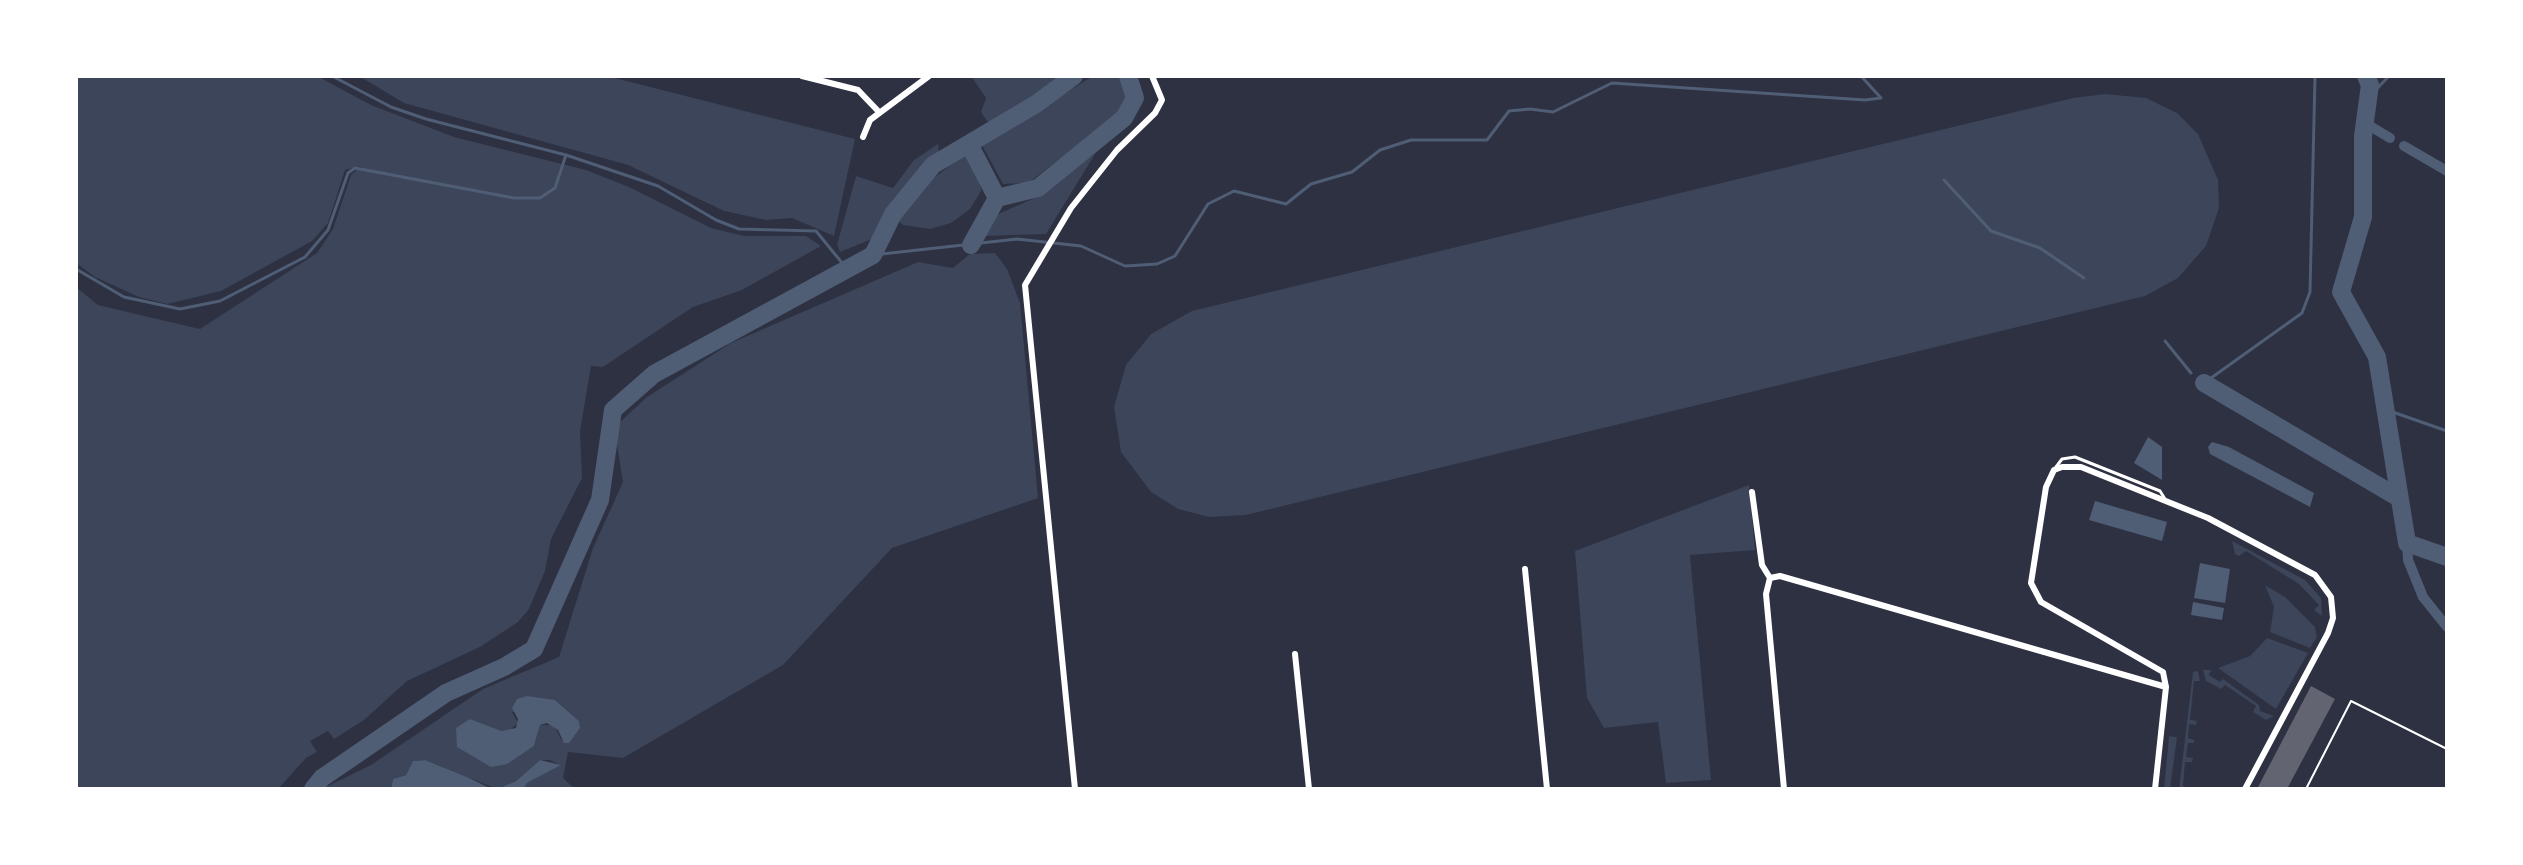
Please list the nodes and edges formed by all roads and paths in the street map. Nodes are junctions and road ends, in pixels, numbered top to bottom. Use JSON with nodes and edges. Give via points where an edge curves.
{"nodes":[{"id":1,"x":802,"y":76,"type":"edge"},
{"id":2,"x":929,"y":76,"type":"edge"},
{"id":3,"x":1152,"y":76,"type":"edge"},
{"id":4,"x":879,"y":112,"type":"junction"},
{"id":5,"x":863,"y":137,"type":"dead end"},
{"id":6,"x":1752,"y":492,"type":"dead end"},
{"id":7,"x":1525,"y":569,"type":"dead end"},
{"id":8,"x":1770,"y":578,"type":"junction"},
{"id":9,"x":1295,"y":654,"type":"dead end"},
{"id":10,"x":2166,"y":687,"type":"junction"},
{"id":11,"x":2447,"y":749,"type":"edge"},
{"id":12,"x":1075,"y":789,"type":"edge"},
{"id":13,"x":1309,"y":789,"type":"edge"},
{"id":14,"x":1547,"y":789,"type":"edge"},
{"id":15,"x":1784,"y":789,"type":"edge"},
{"id":16,"x":2155,"y":789,"type":"edge"},
{"id":17,"x":2245,"y":789,"type":"edge"},
{"id":18,"x":2306,"y":789,"type":"edge"}],
"edges":[{"from":1,"to":4,"type":"street","via":[[858,90]]},
{"from":2,"to":4,"type":"street"},
{"from":3,"to":12,"type":"street","via":[[1162,100],[1155,113],[1071,208],[1025,285]]},
{"from":4,"to":5,"type":"street"},
{"from":6,"to":8,"type":"street","via":[[1762,565]]},
{"from":7,"to":14,"type":"street"},
{"from":8,"to":10,"type":"street","via":[[1780,576]]},
{"from":8,"to":15,"type":"street","via":[[1766,594]]},
{"from":9,"to":13,"type":"street"},
{"from":10,"to":16,"type":"street"},
{"from":10,"to":17,"type":"street","via":[[2157,666],[2041,602],[2034,592],[2043,504],[2054,470],[2081,467],[2223,526],[2315,575],[2331,597],[2328,633]]},
{"from":11,"to":18,"type":"path","via":[[2351,701]]}]}
